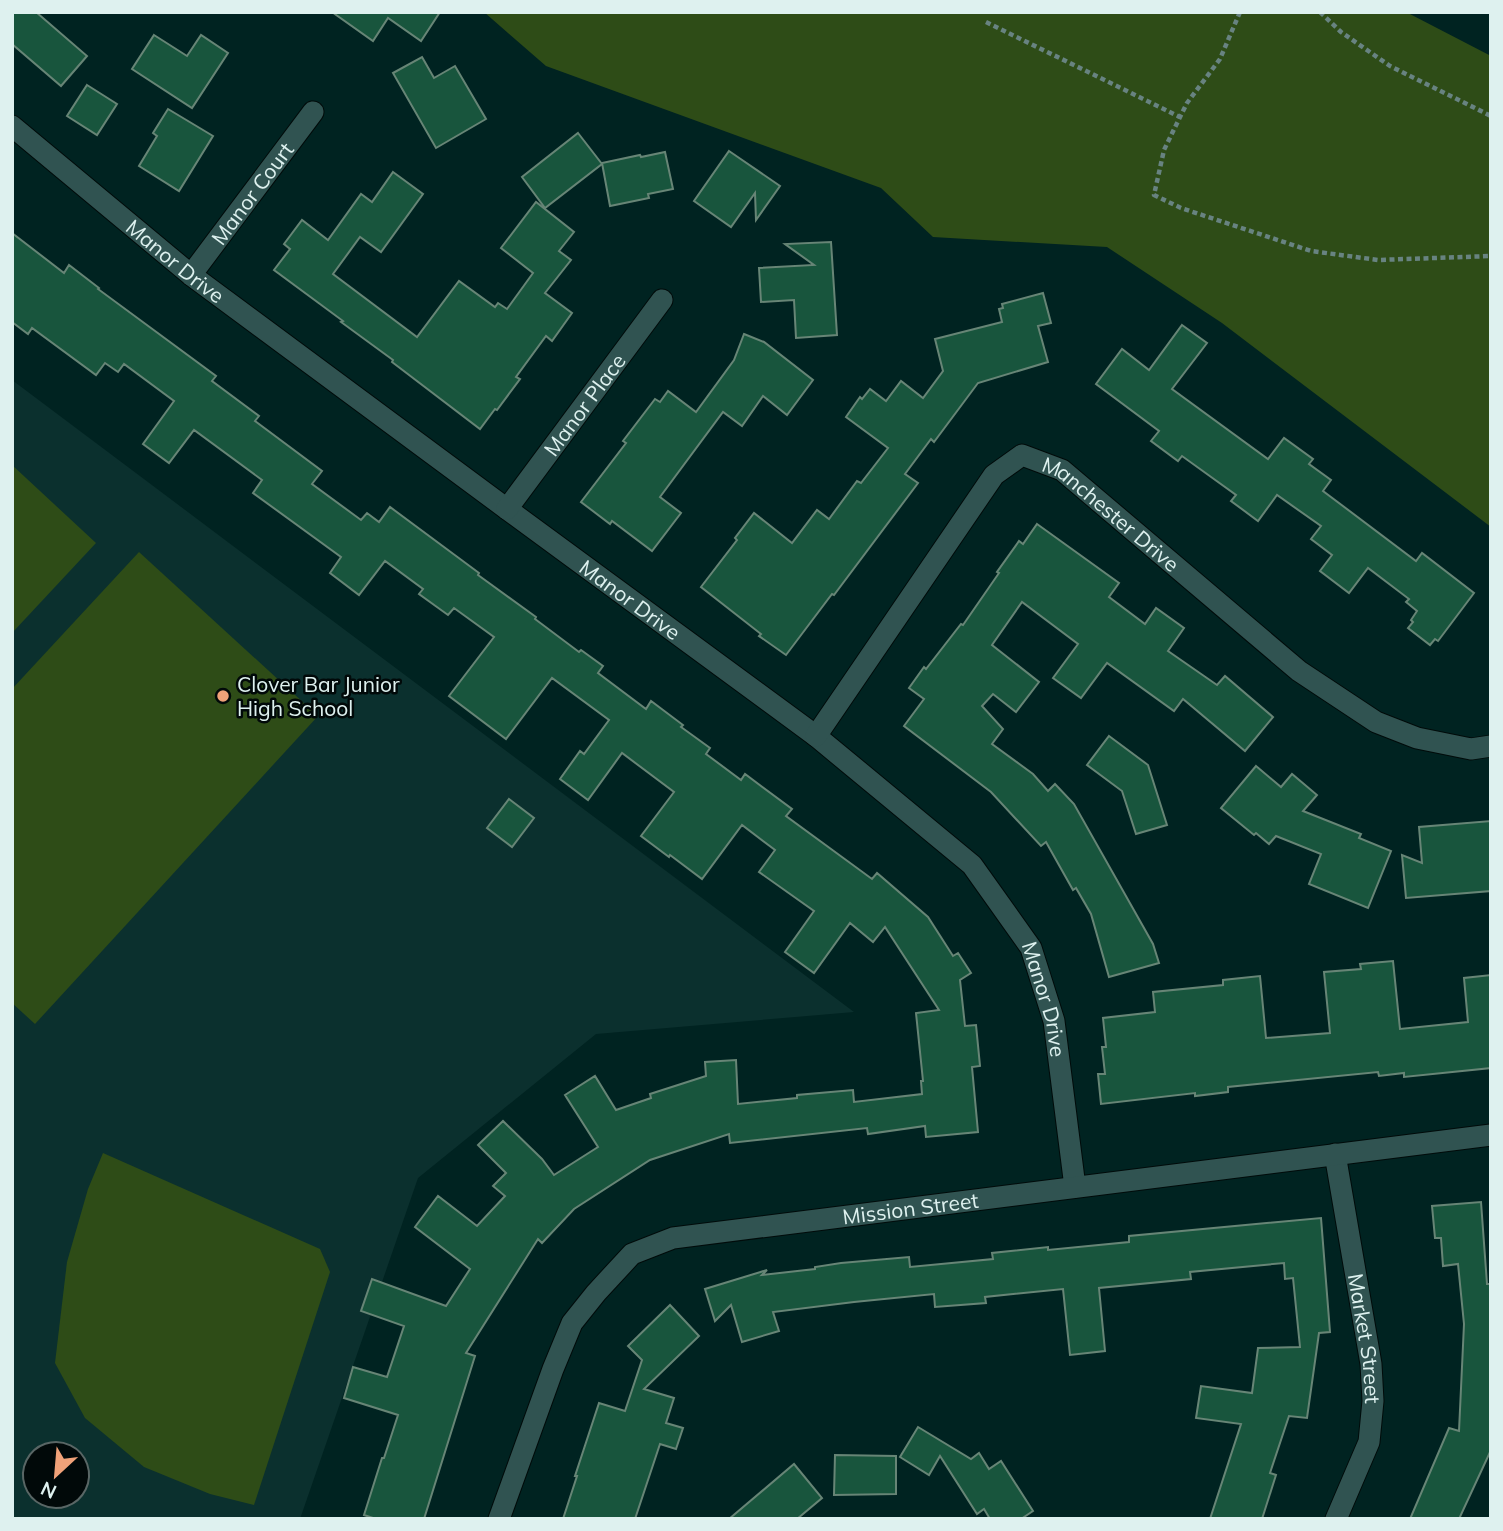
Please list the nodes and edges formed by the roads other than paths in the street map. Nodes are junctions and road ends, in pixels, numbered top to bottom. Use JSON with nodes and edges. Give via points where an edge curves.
{"nodes":[{"id":1,"x":313,"y":112,"type":"dead end"},
{"id":2,"x":12,"y":126,"type":"edge"},
{"id":3,"x":191,"y":275,"type":"junction"},
{"id":4,"x":662,"y":300,"type":"dead end"},
{"id":5,"x":507,"y":509,"type":"junction"},
{"id":6,"x":816,"y":736,"type":"junction"},
{"id":7,"x":1491,"y":746,"type":"edge"},
{"id":8,"x":1491,"y":1135,"type":"edge"},
{"id":9,"x":1335,"y":1154,"type":"junction"},
{"id":10,"x":1075,"y":1187,"type":"junction"},
{"id":11,"x":499,"y":1519,"type":"edge"},
{"id":12,"x":1336,"y":1519,"type":"edge"}],
"edges":[{"from":1,"to":3,"type":"street","name":"Manor Court"},
{"from":2,"to":3,"type":"street","name":"Manor Drive"},
{"from":3,"to":5,"type":"street","name":"Manor Drive"},
{"from":4,"to":5,"type":"street","name":"Manor Place"},
{"from":5,"to":6,"type":"street","name":"Manor Drive"},
{"from":6,"to":7,"type":"street","name":"Manchester Drive","via":[[994,475],[1022,455],[1062,470],[1299,671],[1376,722],[1418,738],[1471,749]]},
{"from":6,"to":10,"type":"street","name":"Manor Drive","via":[[972,865],[1031,948],[1054,1021]]},
{"from":8,"to":9,"type":"street","name":"Mission Street"},
{"from":9,"to":10,"type":"street","name":"Mission Street"},
{"from":9,"to":12,"type":"street","name":"Market Street","via":[[1371,1364],[1373,1401],[1369,1441]]},
{"from":10,"to":11,"type":"street","name":"Mission Street","via":[[673,1238],[632,1254],[572,1322]]}]}
